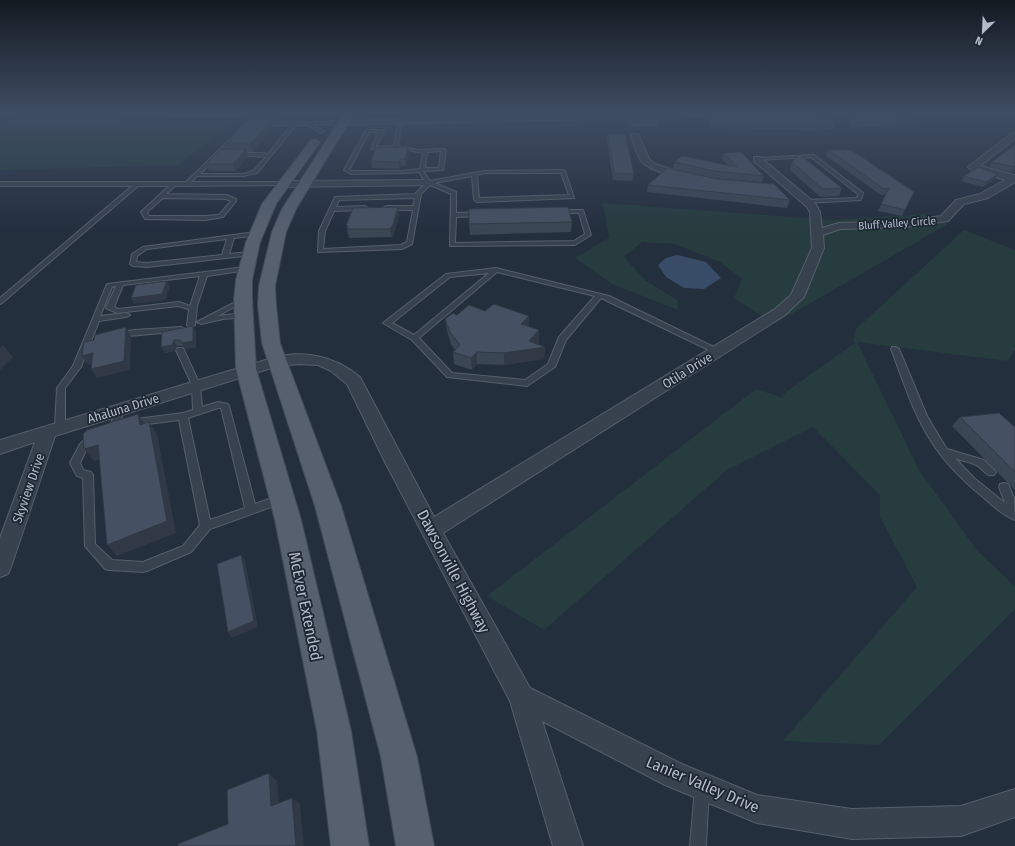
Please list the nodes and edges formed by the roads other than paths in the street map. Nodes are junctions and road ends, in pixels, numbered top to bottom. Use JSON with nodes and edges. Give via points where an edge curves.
{"nodes":[{"id":1,"x":220,"y":151,"type":"edge"},
{"id":2,"x":273,"y":151,"type":"edge"},
{"id":3,"x":309,"y":151,"type":"edge"},
{"id":4,"x":320,"y":151,"type":"edge"},
{"id":5,"x":356,"y":151,"type":"edge"},
{"id":6,"x":421,"y":151,"type":"edge"},
{"id":7,"x":444,"y":151,"type":"edge"},
{"id":8,"x":641,"y":151,"type":"edge"},
{"id":9,"x":993,"y":151,"type":"edge"},
{"id":10,"x":217,"y":154,"type":"junction"},
{"id":11,"x":224,"y":154,"type":"edge"},
{"id":12,"x":232,"y":154,"type":"edge"},
{"id":13,"x":269,"y":156,"type":"junction"},
{"id":14,"x":757,"y":159,"type":"joint"},
{"id":15,"x":314,"y":167,"type":"junction"},
{"id":16,"x":421,"y":169,"type":"junction"},
{"id":17,"x":474,"y":174,"type":"junction"},
{"id":18,"x":196,"y":175,"type":"junction"},
{"id":19,"x":695,"y":178,"type":"edge"},
{"id":20,"x":1014,"y":179,"type":"edge"},
{"id":21,"x":429,"y":183,"type":"junction"},
{"id":22,"x":0,"y":184,"type":"edge"},
{"id":23,"x":136,"y":184,"type":"junction"},
{"id":24,"x":174,"y":184,"type":"junction"},
{"id":25,"x":187,"y":184,"type":"junction"},
{"id":26,"x":285,"y":184,"type":"junction"},
{"id":27,"x":345,"y":184,"type":"junction"},
{"id":28,"x":304,"y":185,"type":"junction"},
{"id":29,"x":776,"y":188,"type":"edge"},
{"id":30,"x":792,"y":189,"type":"junction"},
{"id":31,"x":162,"y":196,"type":"junction"},
{"id":32,"x":418,"y":196,"type":"junction"},
{"id":33,"x":807,"y":202,"type":"junction"},
{"id":34,"x":370,"y":208,"type":"edge"},
{"id":35,"x":378,"y":208,"type":"edge"},
{"id":36,"x":416,"y":208,"type":"junction"},
{"id":37,"x":332,"y":209,"type":"junction"},
{"id":38,"x":551,"y":212,"type":"edge"},
{"id":39,"x":490,"y":214,"type":"edge"},
{"id":40,"x":453,"y":215,"type":"junction"},
{"id":41,"x":816,"y":233,"type":"junction"},
{"id":42,"x":256,"y":234,"type":"junction"},
{"id":43,"x":231,"y":237,"type":"junction"},
{"id":44,"x":250,"y":254,"type":"junction"},
{"id":45,"x":226,"y":257,"type":"junction"},
{"id":46,"x":246,"y":269,"type":"junction"},
{"id":47,"x":496,"y":270,"type":"junction"},
{"id":48,"x":204,"y":274,"type":"junction"},
{"id":49,"x":121,"y":284,"type":"junction"},
{"id":50,"x":600,"y":295,"type":"junction"},
{"id":51,"x":0,"y":302,"type":"edge"},
{"id":52,"x":190,"y":307,"type":"junction"},
{"id":53,"x":243,"y":308,"type":"junction"},
{"id":54,"x":96,"y":319,"type":"junction"},
{"id":55,"x":201,"y":322,"type":"junction"},
{"id":56,"x":191,"y":325,"type":"junction"},
{"id":57,"x":108,"y":337,"type":"edge"},
{"id":58,"x":415,"y":338,"type":"junction"},
{"id":59,"x":895,"y":349,"type":"dead end"},
{"id":60,"x":180,"y":350,"type":"edge"},
{"id":61,"x":718,"y":351,"type":"junction"},
{"id":62,"x":276,"y":361,"type":"junction"},
{"id":63,"x":246,"y":369,"type":"junction"},
{"id":64,"x":196,"y":385,"type":"junction"},
{"id":65,"x":119,"y":409,"type":"junction"},
{"id":66,"x":198,"y":411,"type":"junction"},
{"id":67,"x":183,"y":416,"type":"junction"},
{"id":68,"x":54,"y":429,"type":"junction"},
{"id":69,"x":108,"y":429,"type":"junction"},
{"id":70,"x":0,"y":447,"type":"edge"},
{"id":71,"x":946,"y":452,"type":"junction"},
{"id":72,"x":991,"y":472,"type":"dead end"},
{"id":73,"x":1004,"y":487,"type":"dead end"},
{"id":74,"x":281,"y":499,"type":"junction"},
{"id":75,"x":251,"y":510,"type":"junction"},
{"id":76,"x":1014,"y":515,"type":"edge"},
{"id":77,"x":206,"y":526,"type":"junction"},
{"id":78,"x":432,"y":530,"type":"junction"},
{"id":79,"x":0,"y":567,"type":"edge"},
{"id":80,"x":521,"y":697,"type":"junction"},
{"id":81,"x":702,"y":786,"type":"junction"},
{"id":82,"x":1015,"y":803,"type":"edge"},
{"id":83,"x":350,"y":846,"type":"edge"},
{"id":84,"x":414,"y":846,"type":"edge"},
{"id":85,"x":568,"y":846,"type":"edge"},
{"id":86,"x":698,"y":846,"type":"edge"}],
"edges":[{"from":1,"to":10,"type":"lane"},
{"from":2,"to":13,"type":"lane"},
{"from":3,"to":26,"type":"main road"},
{"from":4,"to":15,"type":"main road"},
{"from":5,"to":16,"type":"lane","via":[[346,170],[351,173]]},
{"from":6,"to":16,"type":"lane","via":[[424,152]]},
{"from":7,"to":16,"type":"lane","via":[[441,169]]},
{"from":8,"to":19,"type":"street","via":[[645,160],[652,166]]},
{"from":9,"to":20,"type":"street","name":"Bluff Valley Circle","via":[[973,167]]},
{"from":10,"to":11,"type":"lane"},
{"from":10,"to":18,"type":"lane"},
{"from":12,"to":13,"type":"lane"},
{"from":13,"to":18,"type":"lane","via":[[255,172],[243,175]]},
{"from":14,"to":30,"type":"street","name":"Otila Drive"},
{"from":14,"to":33,"type":"lane","via":[[812,156],[862,194],[859,200]]},
{"from":15,"to":27,"type":"street","via":[[324,178]]},
{"from":15,"to":28,"type":"main road"},
{"from":16,"to":21,"type":"lane"},
{"from":17,"to":17,"type":"lane","via":[[563,171],[572,197],[477,200]]},
{"from":17,"to":21,"type":"lane"},
{"from":18,"to":25,"type":"lane"},
{"from":20,"to":41,"type":"street","name":"Bluff Valley Circle","via":[[984,196],[960,202],[944,219],[906,224],[839,226]]},
{"from":21,"to":27,"type":"street"},
{"from":21,"to":32,"type":"lane"},
{"from":21,"to":40,"type":"lane","via":[[454,193]]},
{"from":22,"to":23,"type":"lane"},
{"from":23,"to":24,"type":"lane"},
{"from":23,"to":51,"type":"lane"},
{"from":24,"to":25,"type":"lane"},
{"from":24,"to":31,"type":"lane"},
{"from":25,"to":26,"type":"lane"},
{"from":26,"to":28,"type":"street"},
{"from":26,"to":42,"type":"main road","via":[[269,204]]},
{"from":27,"to":28,"type":"street"},
{"from":28,"to":62,"type":"main road","via":[[278,232],[267,286],[271,343]]},
{"from":29,"to":30,"type":"street"},
{"from":30,"to":33,"type":"street","name":"Otila Drive"},
{"from":31,"to":31,"type":"lane","via":[[144,212],[147,218],[221,216],[234,200],[227,197]]},
{"from":32,"to":36,"type":"lane"},
{"from":32,"to":37,"type":"lane","via":[[337,198]]},
{"from":33,"to":41,"type":"street","name":"Otila Drive","via":[[815,212]]},
{"from":34,"to":37,"type":"lane"},
{"from":35,"to":36,"type":"lane"},
{"from":36,"to":37,"type":"lane","via":[[410,243],[402,246],[320,251],[322,231]]},
{"from":38,"to":40,"type":"lane","via":[[581,211],[588,235],[575,243],[452,245]]},
{"from":39,"to":40,"type":"lane"},
{"from":41,"to":61,"type":"street","name":"Otila Drive","via":[[818,248],[796,297],[780,312]]},
{"from":42,"to":43,"type":"lane"},
{"from":42,"to":44,"type":"main road"},
{"from":43,"to":45,"type":"lane"},
{"from":43,"to":45,"type":"lane","via":[[145,248],[134,255],[133,264],[147,265]]},
{"from":44,"to":45,"type":"lane"},
{"from":44,"to":46,"type":"main road"},
{"from":46,"to":48,"type":"lane"},
{"from":46,"to":53,"type":"main road"},
{"from":47,"to":50,"type":"lane"},
{"from":47,"to":58,"type":"lane"},
{"from":47,"to":58,"type":"lane","via":[[448,275],[387,323]]},
{"from":48,"to":49,"type":"lane"},
{"from":48,"to":52,"type":"lane"},
{"from":49,"to":52,"type":"lane","via":[[110,308],[117,311],[179,304]]},
{"from":49,"to":54,"type":"lane","via":[[109,285]]},
{"from":50,"to":58,"type":"lane","via":[[562,339],[552,365],[527,383],[450,375]]},
{"from":50,"to":61,"type":"lane"},
{"from":52,"to":54,"type":"lane"},
{"from":52,"to":56,"type":"lane"},
{"from":53,"to":55,"type":"lane"},
{"from":53,"to":55,"type":"lane"},
{"from":53,"to":63,"type":"main road"},
{"from":54,"to":68,"type":"lane","via":[[91,342],[61,388]]},
{"from":55,"to":56,"type":"lane"},
{"from":56,"to":57,"type":"lane","via":[[181,332],[136,331]]},
{"from":59,"to":71,"type":"lane","via":[[915,400],[935,438]]},
{"from":60,"to":64,"type":"lane"},
{"from":61,"to":78,"type":"street","name":"Otila Drive"},
{"from":62,"to":63,"type":"street","name":"Dawsonville Highway"},
{"from":62,"to":78,"type":"street","name":"Dawsonville Highway","via":[[295,358],[331,364],[344,371],[354,381],[394,462]]},
{"from":62,"to":84,"type":"main road","via":[[330,514],[399,758]]},
{"from":63,"to":64,"type":"street","name":"Ahaluna Drive"},
{"from":63,"to":74,"type":"main road","name":"McEver Extended"},
{"from":64,"to":65,"type":"street","name":"Ahaluna Drive"},
{"from":64,"to":66,"type":"lane"},
{"from":65,"to":68,"type":"street","name":"Ahaluna Drive"},
{"from":65,"to":69,"type":"lane"},
{"from":66,"to":67,"type":"lane"},
{"from":66,"to":75,"type":"lane","via":[[218,405],[225,406]]},
{"from":67,"to":69,"type":"lane"},
{"from":67,"to":77,"type":"lane"},
{"from":68,"to":70,"type":"street","name":"Ahaluna Drive"},
{"from":68,"to":79,"type":"street","name":"Skyview Drive"},
{"from":69,"to":77,"type":"lane","via":[[83,446],[75,463],[80,473],[88,475],[90,546],[109,565],[143,568],[187,549]]},
{"from":71,"to":72,"type":"lane","via":[[981,463]]},
{"from":71,"to":76,"type":"lane","via":[[996,504]]},
{"from":73,"to":76,"type":"lane"},
{"from":74,"to":75,"type":"lane"},
{"from":74,"to":83,"type":"main road","name":"McEver Extended","via":[[288,520],[334,731]]},
{"from":75,"to":77,"type":"lane"},
{"from":78,"to":80,"type":"street","name":"Dawsonville Highway"},
{"from":80,"to":81,"type":"street","name":"Lanier Valley Drive","via":[[675,775]]},
{"from":80,"to":85,"type":"street","name":"Dawsonville Highway"},
{"from":81,"to":82,"type":"street","name":"Lanier Valley Drive","via":[[757,808],[852,824],[960,821]]},
{"from":81,"to":86,"type":"lane"}]}
